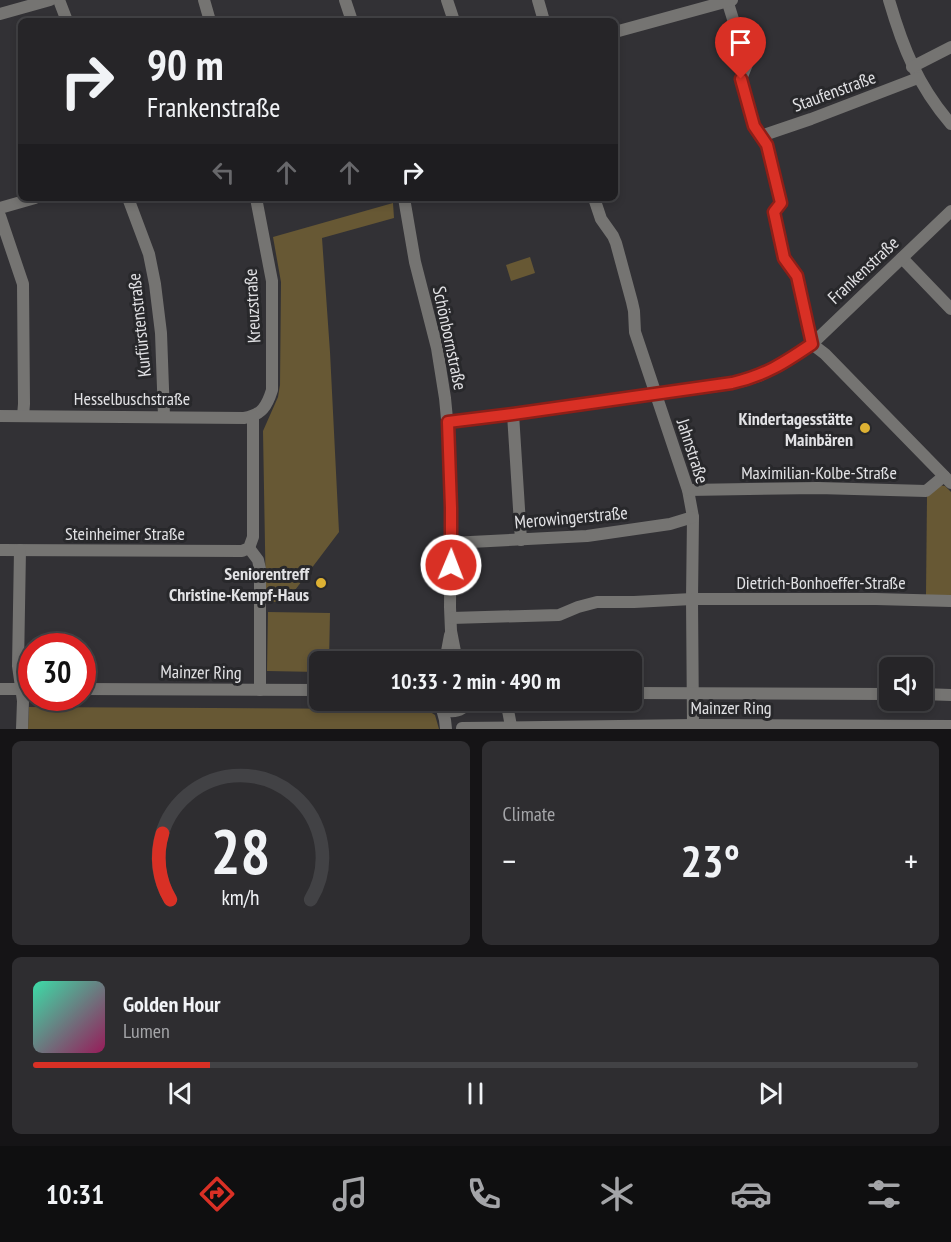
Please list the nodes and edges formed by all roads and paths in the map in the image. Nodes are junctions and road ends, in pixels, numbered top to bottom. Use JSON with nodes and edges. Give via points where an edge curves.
{"nodes":[{"id":1,"x":50,"y":0,"type":"edge"},
{"id":2,"x":59,"y":0,"type":"edge"},
{"id":3,"x":204,"y":0,"type":"edge"},
{"id":4,"x":345,"y":0,"type":"edge"},
{"id":5,"x":447,"y":0,"type":"edge"},
{"id":6,"x":538,"y":0,"type":"edge"},
{"id":7,"x":729,"y":0,"type":"edge"},
{"id":8,"x":888,"y":0,"type":"edge"},
{"id":9,"x":0,"y":14,"type":"edge"},
{"id":10,"x":66,"y":18,"type":"edge"},
{"id":11,"x":209,"y":18,"type":"edge"},
{"id":12,"x":351,"y":18,"type":"edge"},
{"id":13,"x":453,"y":18,"type":"edge"},
{"id":14,"x":543,"y":18,"type":"edge"},
{"id":15,"x":618,"y":31,"type":"edge"},
{"id":16,"x":951,"y":47,"type":"edge"},
{"id":17,"x":915,"y":73,"type":"junction"},
{"id":18,"x":951,"y":124,"type":"edge"},
{"id":19,"x":760,"y":136,"type":"junction"},
{"id":20,"x":24,"y":201,"type":"edge"},
{"id":21,"x":129,"y":201,"type":"edge"},
{"id":22,"x":257,"y":201,"type":"edge"},
{"id":23,"x":405,"y":201,"type":"edge"},
{"id":24,"x":595,"y":201,"type":"edge"},
{"id":25,"x":0,"y":208,"type":"edge"},
{"id":26,"x":951,"y":212,"type":"edge"},
{"id":27,"x":0,"y":216,"type":"edge"},
{"id":28,"x":902,"y":258,"type":"junction"},
{"id":29,"x":951,"y":309,"type":"edge"},
{"id":30,"x":812,"y":344,"type":"junction"},
{"id":31,"x":655,"y":394,"type":"junction"},
{"id":32,"x":258,"y":413,"type":"junction"},
{"id":33,"x":513,"y":414,"type":"junction"},
{"id":34,"x":0,"y":416,"type":"edge"},
{"id":35,"x":22,"y":416,"type":"junction"},
{"id":36,"x":164,"y":416,"type":"junction"},
{"id":37,"x":448,"y":422,"type":"junction"},
{"id":38,"x":948,"y":479,"type":"edge"},
{"id":39,"x":688,"y":490,"type":"junction"},
{"id":40,"x":693,"y":517,"type":"junction"},
{"id":41,"x":521,"y":540,"type":"junction"},
{"id":42,"x":451,"y":543,"type":"junction"},
{"id":43,"x":249,"y":548,"type":"junction"},
{"id":44,"x":0,"y":550,"type":"edge"},
{"id":45,"x":20,"y":550,"type":"junction"},
{"id":46,"x":692,"y":599,"type":"junction"},
{"id":47,"x":951,"y":601,"type":"edge"},
{"id":48,"x":451,"y":618,"type":"junction"},
{"id":49,"x":451,"y":631,"type":"junction"},
{"id":50,"x":19,"y":633,"type":"edge"},
{"id":51,"x":447,"y":651,"type":"edge"},
{"id":52,"x":456,"y":651,"type":"edge"},
{"id":53,"x":0,"y":689,"type":"edge"},
{"id":54,"x":18,"y":689,"type":"edge"},
{"id":55,"x":96,"y":689,"type":"edge"},
{"id":56,"x":260,"y":690,"type":"junction"},
{"id":57,"x":309,"y":690,"type":"edge"},
{"id":58,"x":642,"y":693,"type":"edge"},
{"id":59,"x":693,"y":693,"type":"junction"},
{"id":60,"x":879,"y":694,"type":"edge"},
{"id":61,"x":933,"y":694,"type":"edge"},
{"id":62,"x":951,"y":694,"type":"edge"},
{"id":63,"x":23,"y":711,"type":"edge"},
{"id":64,"x":440,"y":711,"type":"edge"},
{"id":65,"x":450,"y":711,"type":"edge"},
{"id":66,"x":457,"y":711,"type":"joint"},
{"id":67,"x":508,"y":711,"type":"edge"},
{"id":68,"x":693,"y":724,"type":"junction"},
{"id":69,"x":511,"y":726,"type":"junction"},
{"id":70,"x":951,"y":726,"type":"edge"},
{"id":71,"x":459,"y":728,"type":"edge"},
{"id":72,"x":22,"y":729,"type":"edge"},
{"id":73,"x":446,"y":729,"type":"edge"}],
"edges":[{"from":1,"to":9,"type":"street"},
{"from":2,"to":10,"type":"street"},
{"from":3,"to":11,"type":"street"},
{"from":4,"to":12,"type":"street"},
{"from":5,"to":13,"type":"street"},
{"from":6,"to":14,"type":"street"},
{"from":7,"to":15,"type":"street"},
{"from":7,"to":19,"type":"street","via":[[747,64],[741,79]]},
{"from":8,"to":17,"type":"street"},
{"from":16,"to":17,"type":"street","name":"Staufenstraße"},
{"from":17,"to":18,"type":"street"},
{"from":17,"to":19,"type":"street","name":"Staufenstraße","via":[[811,119]]},
{"from":19,"to":30,"type":"street","via":[[767,145],[781,203],[774,212],[784,258],[797,276]]},
{"from":20,"to":25,"type":"street"},
{"from":21,"to":36,"type":"street","name":"Kurfürstenstraße","via":[[149,254],[155,284]]},
{"from":22,"to":32,"type":"street","name":"Kreuzstraße","via":[[272,281],[272,390]]},
{"from":23,"to":37,"type":"street","name":"Schönbornstraße","via":[[417,273],[440,363]]},
{"from":24,"to":31,"type":"street","name":"Jahnstraße","via":[[613,236],[632,302],[635,332]]},
{"from":26,"to":28,"type":"street","name":"Frankenstraße"},
{"from":27,"to":35,"type":"street","via":[[23,284]]},
{"from":28,"to":29,"type":"street"},
{"from":28,"to":30,"type":"street","name":"Frankenstraße"},
{"from":30,"to":31,"type":"street","name":"Frankenstraße","via":[[752,378]]},
{"from":30,"to":38,"type":"street"},
{"from":31,"to":33,"type":"street","name":"Frankenstraße"},
{"from":31,"to":39,"type":"street","name":"Jahnstraße"},
{"from":32,"to":36,"type":"street","name":"Hesselbuschstraße","via":[[244,417]]},
{"from":32,"to":43,"type":"street","via":[[253,537]]},
{"from":33,"to":37,"type":"street","name":"Frankenstraße"},
{"from":33,"to":41,"type":"street"},
{"from":34,"to":35,"type":"street","name":"Hesselbuschstraße"},
{"from":35,"to":36,"type":"street","name":"Hesselbuschstraße"},
{"from":37,"to":42,"type":"street","name":"Schönbornstraße"},
{"from":38,"to":39,"type":"street","name":"Maximilian-Kolbe-Straße","via":[[926,491]]},
{"from":39,"to":40,"type":"street","name":"Jahnstraße"},
{"from":40,"to":41,"type":"street","name":"Merowingerstraße","via":[[606,534]]},
{"from":40,"to":46,"type":"street","name":"Jahnstraße"},
{"from":41,"to":42,"type":"street","name":"Merowingerstraße"},
{"from":42,"to":48,"type":"street","name":"Schönbornstraße"},
{"from":43,"to":45,"type":"street","name":"Steinheimer Straße"},
{"from":43,"to":56,"type":"street","via":[[260,569]]},
{"from":44,"to":45,"type":"street","name":"Steinheimer Straße"},
{"from":45,"to":50,"type":"street"},
{"from":46,"to":47,"type":"street","name":"Dietrich-Bonhoeffer-Straße"},
{"from":46,"to":48,"type":"street","name":"Dietrich-Bonhoeffer-Straße","via":[[597,602],[559,615]]},
{"from":46,"to":59,"type":"street","name":"Jahnstraße"},
{"from":48,"to":49,"type":"street","name":"Schönbornstraße"},
{"from":49,"to":51,"type":"street","name":"Schönbornstraße"},
{"from":49,"to":52,"type":"street","name":"Schönbornstraße"},
{"from":53,"to":54,"type":"street"},
{"from":55,"to":56,"type":"street","name":"Mainzer Ring"},
{"from":56,"to":57,"type":"street","name":"Mainzer Ring"},
{"from":58,"to":59,"type":"street","name":"Mainzer Ring"},
{"from":59,"to":60,"type":"street","name":"Mainzer Ring"},
{"from":59,"to":68,"type":"street","name":"Jahnstraße"},
{"from":61,"to":62,"type":"street"},
{"from":63,"to":72,"type":"street"},
{"from":64,"to":73,"type":"street"},
{"from":65,"to":66,"type":"street"},
{"from":66,"to":71,"type":"street"},
{"from":67,"to":69,"type":"street"},
{"from":68,"to":69,"type":"street","name":"Mainzer Ring"},
{"from":68,"to":70,"type":"street","name":"Mainzer Ring"},
{"from":69,"to":71,"type":"street","name":"Mainzer Ring"}]}
